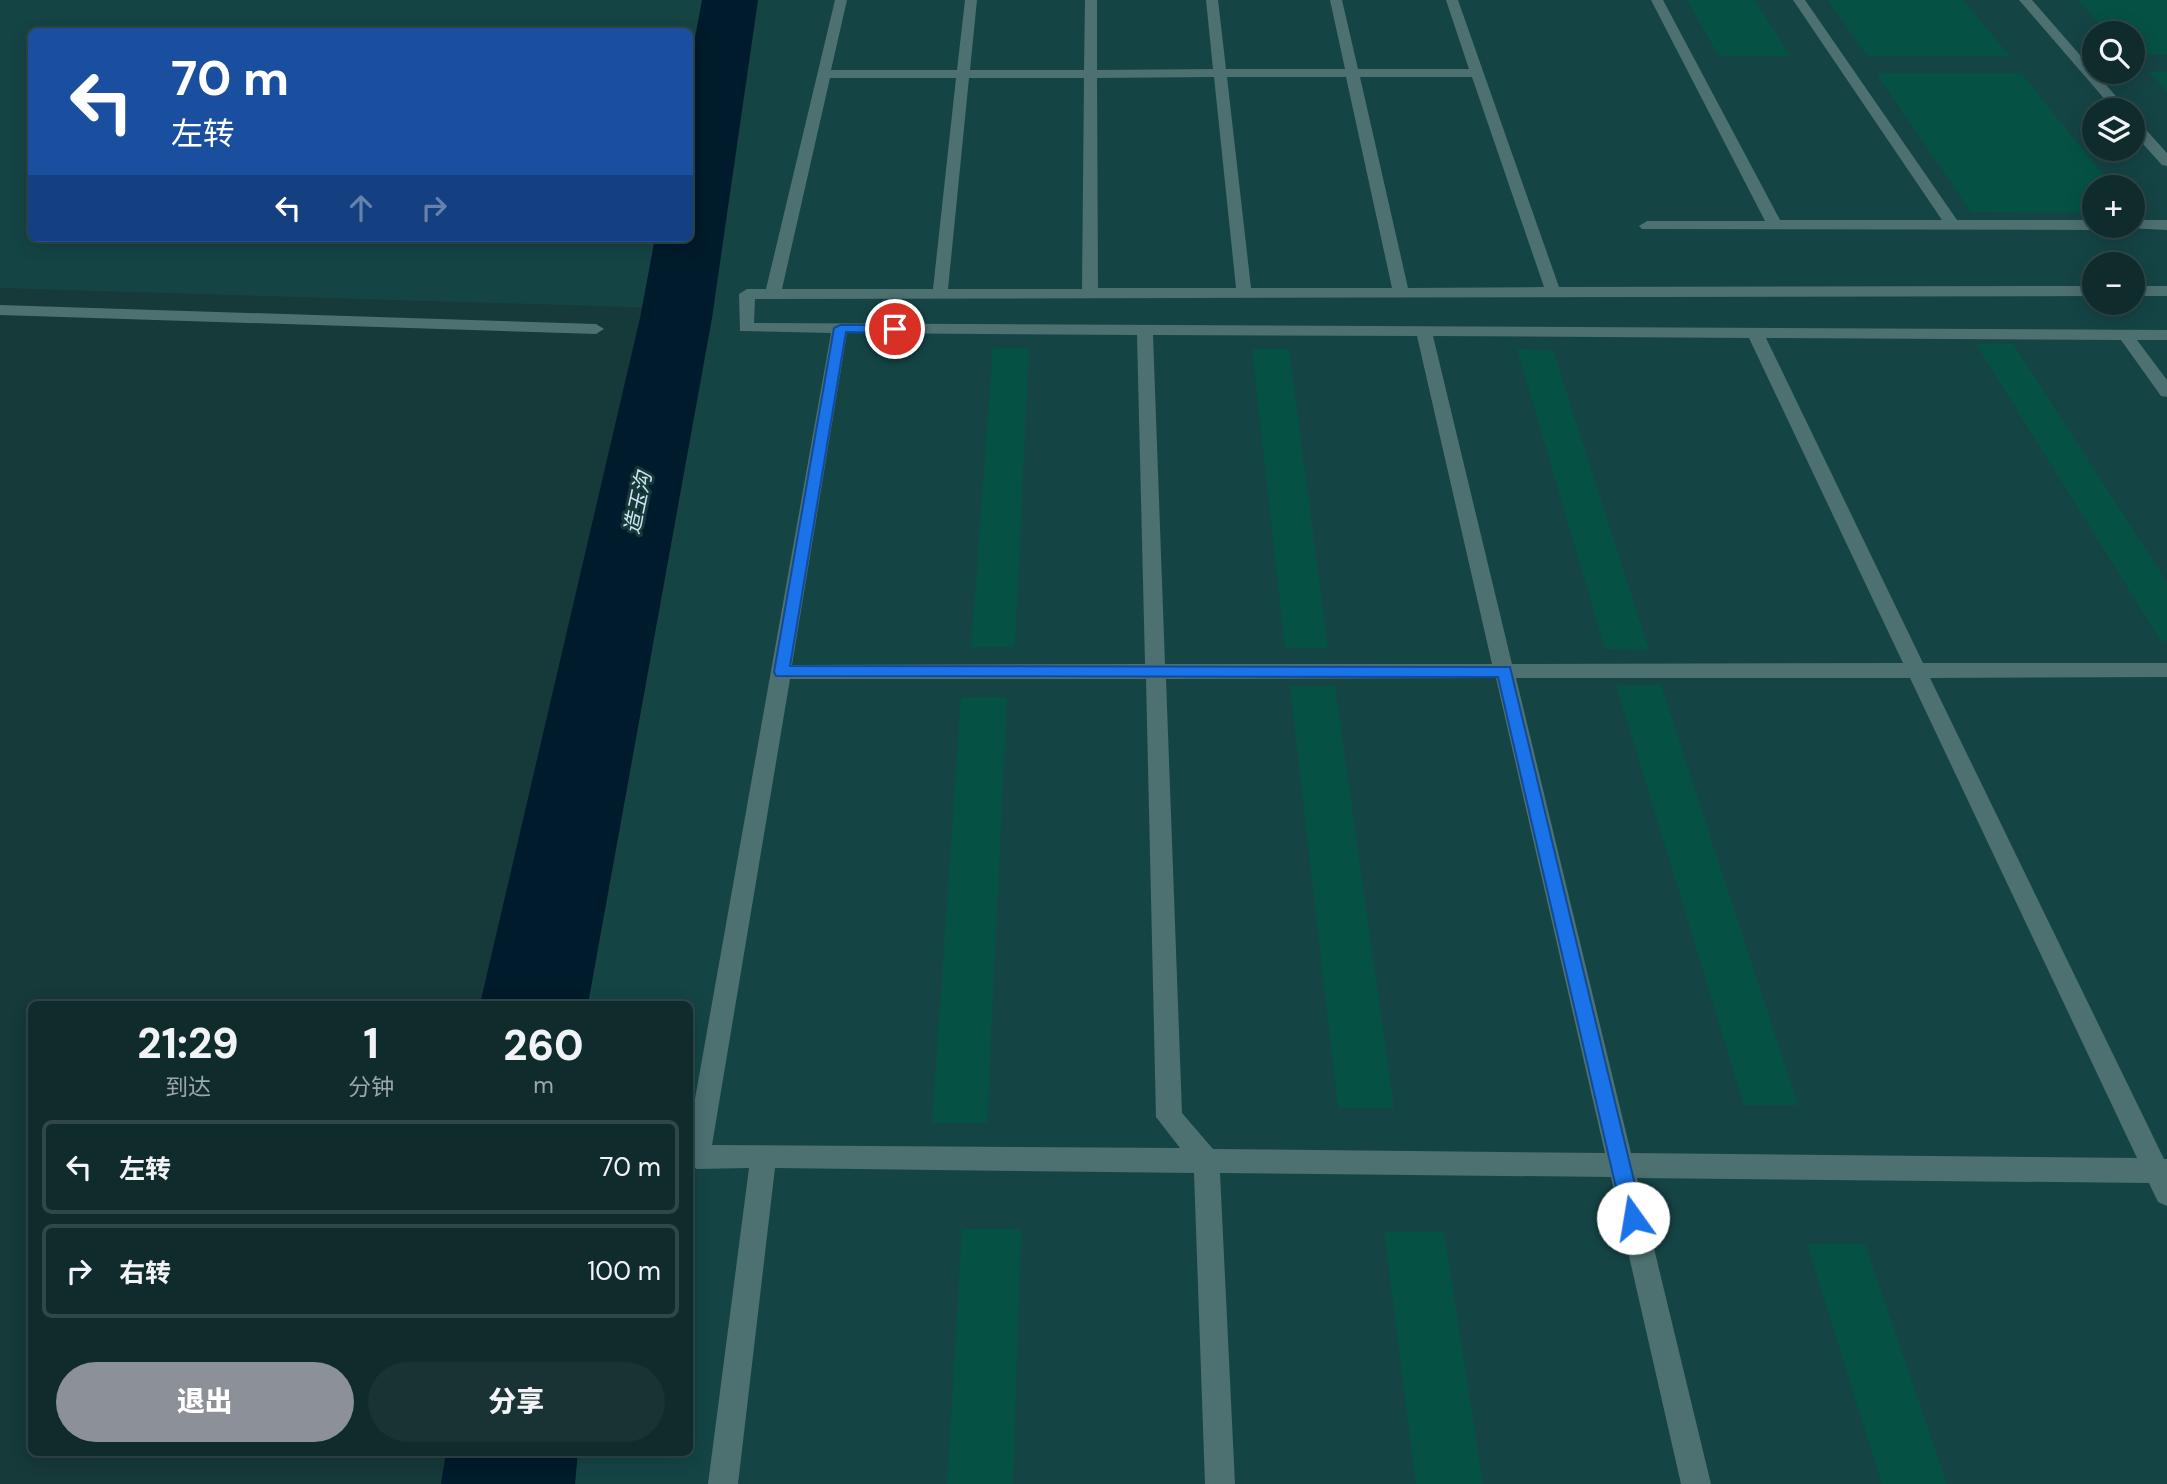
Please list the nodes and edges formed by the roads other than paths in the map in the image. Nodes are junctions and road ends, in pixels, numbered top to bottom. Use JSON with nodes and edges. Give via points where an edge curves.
{"nodes":[{"id":1,"x":841,"y":0,"type":"edge"},
{"id":2,"x":971,"y":0,"type":"edge"},
{"id":3,"x":1091,"y":0,"type":"edge"},
{"id":4,"x":1212,"y":0,"type":"edge"},
{"id":5,"x":1336,"y":0,"type":"edge"},
{"id":6,"x":1452,"y":0,"type":"edge"},
{"id":7,"x":1657,"y":0,"type":"edge"},
{"id":8,"x":1799,"y":0,"type":"edge"},
{"id":9,"x":2025,"y":0,"type":"edge"},
{"id":10,"x":963,"y":74,"type":"junction"},
{"id":11,"x":1091,"y":74,"type":"junction"},
{"id":12,"x":1220,"y":74,"type":"junction"},
{"id":13,"x":1353,"y":74,"type":"junction"},
{"id":14,"x":1478,"y":74,"type":"junction"},
{"id":15,"x":824,"y":75,"type":"junction"},
{"id":16,"x":2111,"y":98,"type":"edge"},
{"id":17,"x":2145,"y":137,"type":"edge"},
{"id":18,"x":2167,"y":162,"type":"edge"},
{"id":19,"x":1775,"y":225,"type":"junction"},
{"id":20,"x":1953,"y":225,"type":"junction"},
{"id":21,"x":2082,"y":225,"type":"edge"},
{"id":22,"x":2145,"y":225,"type":"edge"},
{"id":23,"x":2167,"y":225,"type":"edge"},
{"id":24,"x":1647,"y":226,"type":"dead end"},
{"id":25,"x":2082,"y":291,"type":"edge"},
{"id":26,"x":2145,"y":291,"type":"edge"},
{"id":27,"x":2167,"y":291,"type":"edge"},
{"id":28,"x":1553,"y":292,"type":"junction"},
{"id":29,"x":1090,"y":293,"type":"junction"},
{"id":30,"x":1244,"y":293,"type":"junction"},
{"id":31,"x":1401,"y":293,"type":"junction"},
{"id":32,"x":773,"y":294,"type":"junction"},
{"id":33,"x":940,"y":294,"type":"junction"},
{"id":34,"x":0,"y":310,"type":"edge"},
{"id":35,"x":840,"y":328,"type":"junction"},
{"id":36,"x":596,"y":329,"type":"dead end"},
{"id":37,"x":1145,"y":330,"type":"junction"},
{"id":38,"x":1424,"y":331,"type":"junction"},
{"id":39,"x":1755,"y":333,"type":"junction"},
{"id":40,"x":2125,"y":334,"type":"junction"},
{"id":41,"x":2167,"y":335,"type":"edge"},
{"id":42,"x":2167,"y":392,"type":"edge"},
{"id":43,"x":2167,"y":670,"type":"edge"},
{"id":44,"x":1155,"y":671,"type":"junction"},
{"id":45,"x":1505,"y":671,"type":"junction"},
{"id":46,"x":1917,"y":671,"type":"junction"},
{"id":47,"x":781,"y":672,"type":"junction"},
{"id":48,"x":764,"y":1156,"type":"junction"},
{"id":49,"x":1206,"y":1160,"type":"junction"},
{"id":50,"x":1621,"y":1164,"type":"junction"},
{"id":51,"x":2163,"y":1178,"type":"edge"},
{"id":52,"x":723,"y":1484,"type":"edge"},
{"id":53,"x":1220,"y":1484,"type":"edge"},
{"id":54,"x":1696,"y":1484,"type":"edge"}],
"edges":[{"from":1,"to":15,"type":"street"},
{"from":2,"to":10,"type":"street"},
{"from":3,"to":11,"type":"street"},
{"from":4,"to":12,"type":"street"},
{"from":5,"to":13,"type":"street"},
{"from":6,"to":14,"type":"street"},
{"from":7,"to":19,"type":"street"},
{"from":8,"to":20,"type":"street"},
{"from":9,"to":16,"type":"street"},
{"from":10,"to":11,"type":"street"},
{"from":10,"to":15,"type":"street"},
{"from":10,"to":33,"type":"street"},
{"from":11,"to":12,"type":"street"},
{"from":11,"to":29,"type":"street"},
{"from":12,"to":13,"type":"street"},
{"from":12,"to":30,"type":"street"},
{"from":13,"to":14,"type":"street"},
{"from":13,"to":31,"type":"street"},
{"from":14,"to":28,"type":"street"},
{"from":15,"to":32,"type":"street"},
{"from":17,"to":18,"type":"street"},
{"from":19,"to":20,"type":"street"},
{"from":19,"to":24,"type":"street"},
{"from":20,"to":21,"type":"street"},
{"from":22,"to":23,"type":"street"},
{"from":25,"to":28,"type":"street"},
{"from":26,"to":27,"type":"street"},
{"from":28,"to":31,"type":"street"},
{"from":29,"to":30,"type":"street"},
{"from":29,"to":33,"type":"street"},
{"from":30,"to":31,"type":"street"},
{"from":32,"to":33,"type":"street"},
{"from":32,"to":35,"type":"street","via":[[747,294],[746,328]]},
{"from":34,"to":36,"type":"street"},
{"from":35,"to":37,"type":"street"},
{"from":35,"to":47,"type":"street"},
{"from":37,"to":38,"type":"street"},
{"from":37,"to":44,"type":"street"},
{"from":38,"to":39,"type":"street"},
{"from":38,"to":45,"type":"street"},
{"from":39,"to":40,"type":"street"},
{"from":39,"to":46,"type":"street"},
{"from":40,"to":41,"type":"street"},
{"from":40,"to":42,"type":"street"},
{"from":43,"to":46,"type":"street"},
{"from":44,"to":45,"type":"street"},
{"from":44,"to":47,"type":"street"},
{"from":44,"to":49,"type":"street","via":[[1170,1116]]},
{"from":45,"to":46,"type":"street"},
{"from":45,"to":50,"type":"street"},
{"from":46,"to":51,"type":"street"},
{"from":47,"to":48,"type":"street","via":[[697,1157]]},
{"from":48,"to":49,"type":"street"},
{"from":48,"to":52,"type":"street"},
{"from":49,"to":50,"type":"street"},
{"from":49,"to":53,"type":"street"},
{"from":50,"to":51,"type":"street"},
{"from":50,"to":54,"type":"street"}]}
